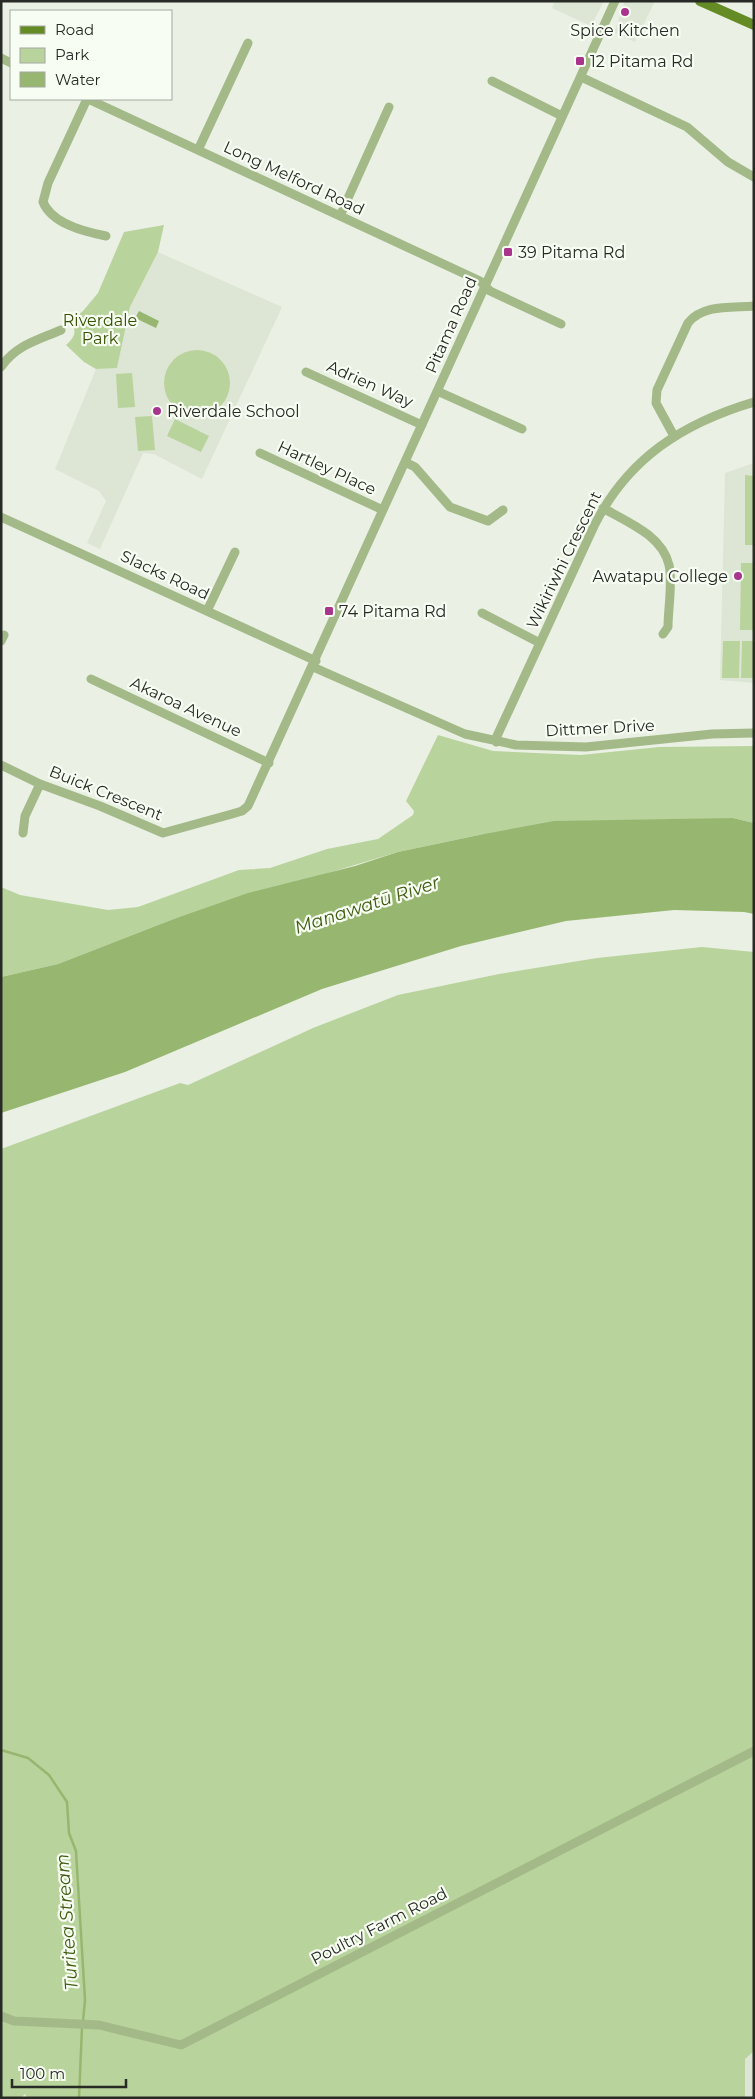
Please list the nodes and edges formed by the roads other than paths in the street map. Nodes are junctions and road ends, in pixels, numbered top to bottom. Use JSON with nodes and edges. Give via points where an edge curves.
{"nodes":[{"id":1,"x":615,"y":1,"type":"edge"},
{"id":2,"x":700,"y":1,"type":"edge"},
{"id":3,"x":754,"y":26,"type":"edge"},
{"id":4,"x":248,"y":43,"type":"dead end"},
{"id":5,"x":581,"y":78,"type":"junction"},
{"id":6,"x":492,"y":81,"type":"dead end"},
{"id":7,"x":88,"y":100,"type":"edge"},
{"id":8,"x":90,"y":100,"type":"edge"},
{"id":9,"x":389,"y":107,"type":"dead end"},
{"id":10,"x":562,"y":116,"type":"junction"},
{"id":11,"x":198,"y":150,"type":"junction"},
{"id":12,"x":754,"y":177,"type":"edge"},
{"id":13,"x":340,"y":216,"type":"junction"},
{"id":14,"x":106,"y":236,"type":"dead end"},
{"id":15,"x":485,"y":286,"type":"junction"},
{"id":16,"x":754,"y":306,"type":"edge"},
{"id":17,"x":561,"y":324,"type":"dead end"},
{"id":18,"x":61,"y":330,"type":"dead end"},
{"id":19,"x":1,"y":367,"type":"edge"},
{"id":20,"x":306,"y":372,"type":"dead end"},
{"id":21,"x":437,"y":391,"type":"junction"},
{"id":22,"x":754,"y":402,"type":"edge"},
{"id":23,"x":422,"y":424,"type":"junction"},
{"id":24,"x":522,"y":429,"type":"dead end"},
{"id":25,"x":674,"y":436,"type":"junction"},
{"id":26,"x":260,"y":453,"type":"dead end"},
{"id":27,"x":405,"y":462,"type":"junction"},
{"id":28,"x":603,"y":508,"type":"junction"},
{"id":29,"x":383,"y":510,"type":"junction"},
{"id":30,"x":504,"y":510,"type":"dead end"},
{"id":31,"x":1,"y":517,"type":"edge"},
{"id":32,"x":234,"y":552,"type":"dead end"},
{"id":33,"x":207,"y":611,"type":"junction"},
{"id":34,"x":482,"y":614,"type":"dead end"},
{"id":35,"x":663,"y":634,"type":"dead end"},
{"id":36,"x":540,"y":643,"type":"junction"},
{"id":37,"x":314,"y":664,"type":"junction"},
{"id":38,"x":90,"y":679,"type":"dead end"},
{"id":39,"x":754,"y":733,"type":"edge"},
{"id":40,"x":496,"y":742,"type":"junction"},
{"id":41,"x":269,"y":763,"type":"junction"},
{"id":42,"x":1,"y":765,"type":"edge"},
{"id":43,"x":40,"y":784,"type":"junction"},
{"id":44,"x":23,"y":833,"type":"dead end"},
{"id":45,"x":754,"y":1751,"type":"edge"},
{"id":46,"x":1,"y":2016,"type":"edge"}],
"edges":[{"from":1,"to":5,"type":"street","name":"Pitama Road"},
{"from":2,"to":3,"type":"main road"},
{"from":4,"to":11,"type":"street"},
{"from":5,"to":10,"type":"street","name":"Pitama Road"},
{"from":5,"to":12,"type":"street","via":[[687,127],[728,162]]},
{"from":6,"to":10,"type":"street"},
{"from":7,"to":14,"type":"street","via":[[48,183],[44,202],[49,213],[59,220]]},
{"from":8,"to":11,"type":"street","name":"Long Melford Road"},
{"from":9,"to":13,"type":"street"},
{"from":10,"to":15,"type":"street","name":"Pitama Road"},
{"from":11,"to":13,"type":"street","name":"Long Melford Road"},
{"from":13,"to":15,"type":"street","name":"Long Melford Road"},
{"from":15,"to":17,"type":"street","name":"Long Melford Road"},
{"from":15,"to":21,"type":"street","name":"Pitama Road"},
{"from":16,"to":25,"type":"street","via":[[707,310],[688,323],[657,390],[656,403]]},
{"from":18,"to":19,"type":"street","via":[[16,350]]},
{"from":20,"to":23,"type":"street","name":"Adrien Way"},
{"from":21,"to":23,"type":"street","name":"Pitama Road"},
{"from":21,"to":24,"type":"street"},
{"from":22,"to":25,"type":"street","name":"Wikiriwhi Crescent","via":[[709,418]]},
{"from":23,"to":27,"type":"street","name":"Pitama Road"},
{"from":25,"to":28,"type":"street","name":"Wikiriwhi Crescent","via":[[637,465]]},
{"from":26,"to":29,"type":"street","name":"Hartley Place"},
{"from":27,"to":29,"type":"street","name":"Pitama Road"},
{"from":27,"to":30,"type":"street","via":[[415,466],[450,507],[488,521]]},
{"from":28,"to":35,"type":"street","via":[[650,537],[665,554],[670,566],[668,627]]},
{"from":28,"to":36,"type":"street","name":"Wikiriwhi Crescent"},
{"from":29,"to":37,"type":"street","name":"Pitama Road"},
{"from":31,"to":33,"type":"street","name":"Slacks Road"},
{"from":32,"to":33,"type":"street"},
{"from":33,"to":37,"type":"street","name":"Slacks Road"},
{"from":34,"to":36,"type":"street"},
{"from":36,"to":40,"type":"street","name":"Wikiriwhi Crescent"},
{"from":37,"to":40,"type":"street","name":"Dittmer Drive","via":[[439,724]]},
{"from":37,"to":41,"type":"street","name":"Buick Crescent"},
{"from":38,"to":41,"type":"street","name":"Akaroa Avenue"},
{"from":39,"to":40,"type":"street","name":"Dittmer Drive","via":[[586,747]]},
{"from":41,"to":43,"type":"street","name":"Buick Crescent","via":[[246,809],[167,833]]},
{"from":42,"to":43,"type":"street","name":"Buick Crescent"},
{"from":43,"to":44,"type":"street","via":[[25,816]]},
{"from":45,"to":46,"type":"street","name":"Poultry Farm Road","via":[[181,2045],[99,2025],[14,2021]]}]}
